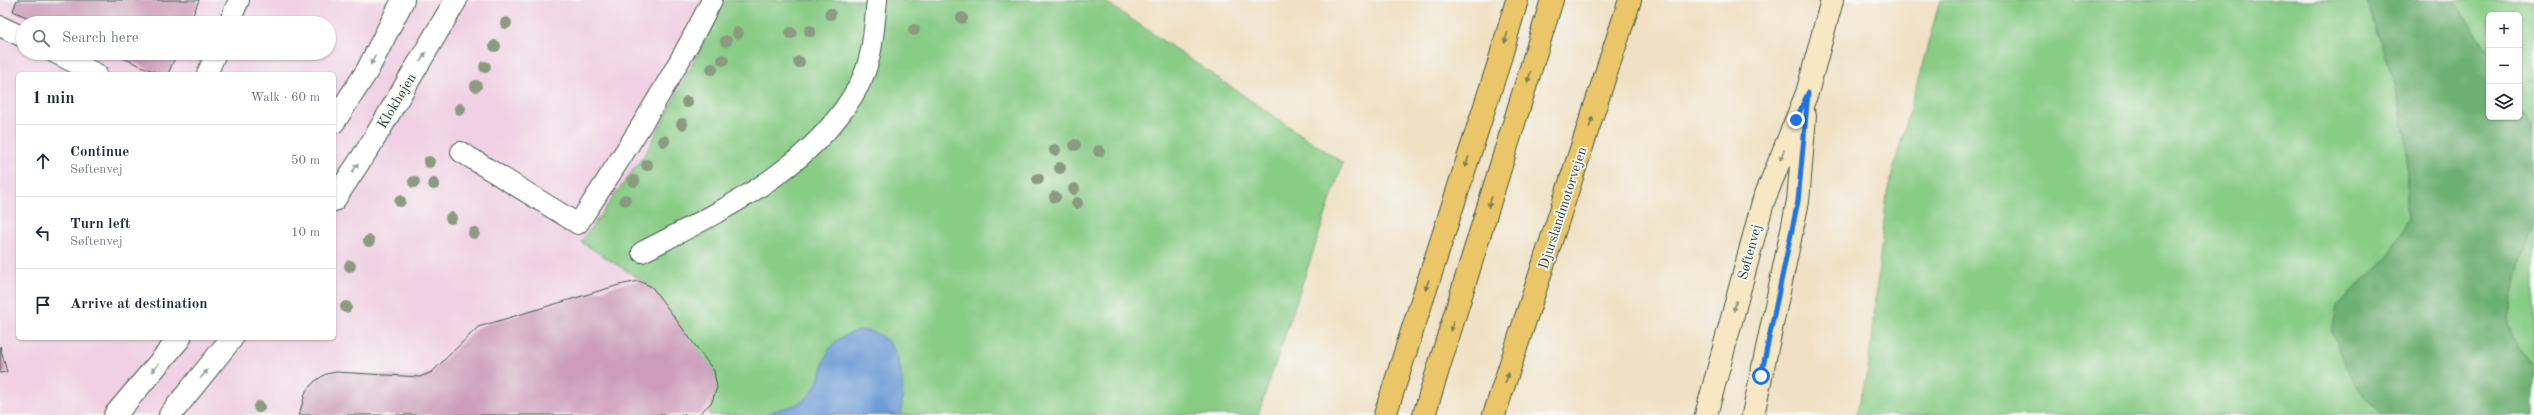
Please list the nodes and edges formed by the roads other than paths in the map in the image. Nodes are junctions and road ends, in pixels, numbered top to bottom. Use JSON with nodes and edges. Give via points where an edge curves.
{"nodes":[{"id":1,"x":239,"y":0,"type":"edge"},
{"id":2,"x":403,"y":0,"type":"edge"},
{"id":3,"x":456,"y":0,"type":"edge"},
{"id":4,"x":712,"y":0,"type":"edge"},
{"id":5,"x":877,"y":0,"type":"edge"},
{"id":6,"x":1517,"y":0,"type":"edge"},
{"id":7,"x":1552,"y":0,"type":"edge"},
{"id":8,"x":1630,"y":0,"type":"edge"},
{"id":9,"x":1832,"y":0,"type":"edge"},
{"id":10,"x":232,"y":16,"type":"edge"},
{"id":11,"x":0,"y":26,"type":"edge"},
{"id":12,"x":16,"y":34,"type":"edge"},
{"id":13,"x":69,"y":60,"type":"edge"},
{"id":14,"x":213,"y":60,"type":"edge"},
{"id":15,"x":93,"y":72,"type":"edge"},
{"id":16,"x":208,"y":72,"type":"edge"},
{"id":17,"x":1808,"y":93,"type":"junction"},
{"id":18,"x":336,"y":119,"type":"edge"},
{"id":19,"x":461,"y":152,"type":"dead end"},
{"id":20,"x":336,"y":197,"type":"edge"},
{"id":21,"x":642,"y":252,"type":"dead end"},
{"id":22,"x":178,"y":340,"type":"edge"},
{"id":23,"x":230,"y":340,"type":"edge"},
{"id":24,"x":115,"y":415,"type":"edge"},
{"id":25,"x":170,"y":415,"type":"edge"},
{"id":26,"x":1385,"y":415,"type":"edge"},
{"id":27,"x":1424,"y":415,"type":"edge"},
{"id":28,"x":1494,"y":415,"type":"edge"},
{"id":29,"x":1706,"y":415,"type":"edge"},
{"id":30,"x":1753,"y":415,"type":"edge"}],
"edges":[{"from":1,"to":10,"type":"lane"},
{"from":2,"to":18,"type":"street","one_way":true,"via":[[367,71]]},
{"from":20,"to":3,"type":"street","name":"Klokhøjen","one_way":true,"via":[[371,144]]},
{"from":4,"to":19,"type":"lane","via":[[637,134],[578,224]]},
{"from":5,"to":21,"type":"lane","via":[[873,40],[860,85],[831,126],[792,163],[734,204]]},
{"from":6,"to":26,"type":"highway","one_way":true},
{"from":7,"to":27,"type":"highway","one_way":true},
{"from":28,"to":8,"type":"highway","name":"Djurslandmotorvejen","one_way":true},
{"from":9,"to":17,"type":"main road","name":"Søftenvej"},
{"from":11,"to":12,"type":"lane"},
{"from":13,"to":15,"type":"lane"},
{"from":14,"to":16,"type":"lane"},
{"from":17,"to":29,"type":"main road","name":"Søftenvej","one_way":true,"via":[[1763,202]]},
{"from":17,"to":30,"type":"main road","name":"Søftenvej","via":[[1798,201]]},
{"from":22,"to":24,"type":"street","one_way":true},
{"from":25,"to":23,"type":"street","one_way":true}]}
